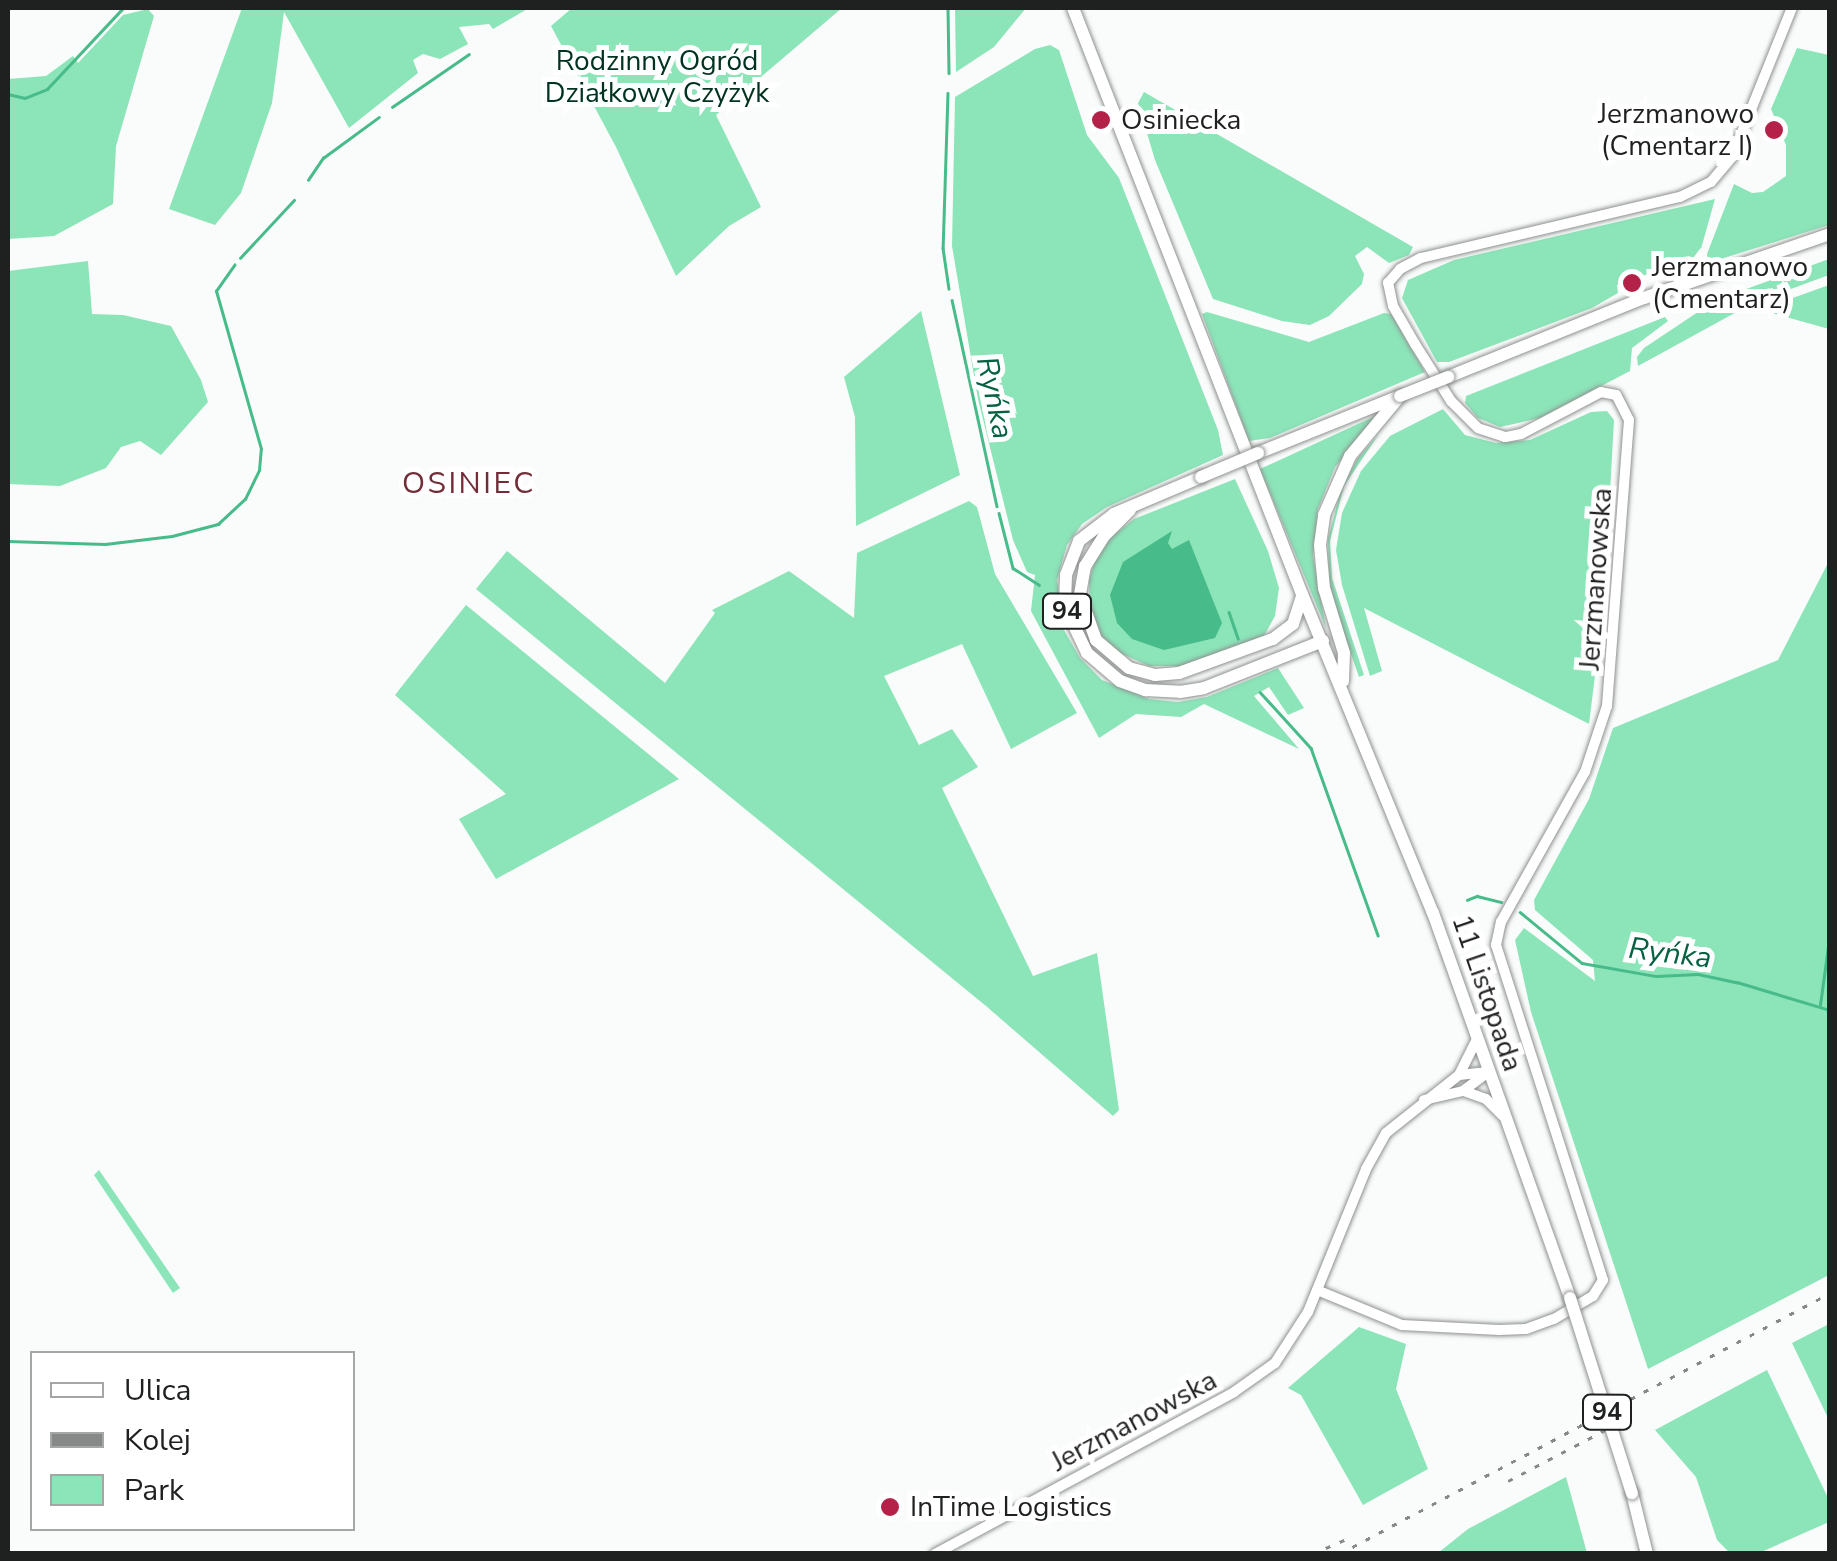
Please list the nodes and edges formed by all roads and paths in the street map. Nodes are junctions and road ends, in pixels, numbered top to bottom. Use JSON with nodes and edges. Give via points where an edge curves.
{"nodes":[{"id":1,"x":1073,"y":8,"type":"edge"},
{"id":2,"x":1792,"y":8,"type":"edge"},
{"id":3,"x":1830,"y":234,"type":"edge"},
{"id":4,"x":1400,"y":396,"type":"junction"},
{"id":5,"x":1254,"y":456,"type":"junction"},
{"id":6,"x":1134,"y":506,"type":"junction"},
{"id":7,"x":1302,"y":594,"type":"junction"},
{"id":8,"x":1323,"y":641,"type":"junction"},
{"id":9,"x":1342,"y":686,"type":"junction"},
{"id":10,"x":1477,"y":1038,"type":"junction"},
{"id":11,"x":1488,"y":1072,"type":"junction"},
{"id":12,"x":1459,"y":1075,"type":"junction"},
{"id":13,"x":1463,"y":1091,"type":"junction"},
{"id":14,"x":1423,"y":1100,"type":"junction"},
{"id":15,"x":1503,"y":1117,"type":"junction"},
{"id":16,"x":1317,"y":1290,"type":"junction"},
{"id":17,"x":935,"y":1554,"type":"edge"},
{"id":18,"x":1647,"y":1554,"type":"edge"}],
"edges":[{"from":1,"to":5,"type":"main road","name":"11 Listopada"},
{"from":2,"to":16,"type":"street","name":"Jerzmanowska","via":[[1732,157],[1711,182],[1680,197],[1420,258],[1388,283],[1392,306],[1415,344],[1451,401],[1478,428],[1522,434],[1601,392],[1616,395],[1629,420],[1606,706],[1585,772],[1497,935],[1497,953],[1602,1270],[1600,1289],[1537,1326],[1500,1330],[1402,1325]]},
{"from":3,"to":4,"type":"main road","number":"94","bridge":true,"via":[[1644,298]]},
{"from":4,"to":5,"type":"main road","number":"94"},
{"from":4,"to":9,"type":"main road","via":[[1350,456],[1324,515],[1324,588],[1344,653]]},
{"from":5,"to":6,"type":"main road","number":"94","bridge":true},
{"from":5,"to":7,"type":"main road","name":"11 Listopada"},
{"from":6,"to":7,"type":"main road","via":[[1104,536],[1080,586],[1096,640],[1129,668],[1178,674],[1273,639],[1294,624]]},
{"from":6,"to":8,"type":"main road","number":"94","via":[[1096,524],[1080,541],[1066,576],[1065,607],[1074,631],[1104,670],[1145,690],[1193,691]]},
{"from":7,"to":8,"type":"main road","name":"11 Listopada"},
{"from":8,"to":9,"type":"main road","name":"11 Listopada","number":"94"},
{"from":9,"to":10,"type":"main road","name":"11 Listopada","number":"94"},
{"from":10,"to":11,"type":"main road","name":"11 Listopada","number":"94"},
{"from":10,"to":12,"type":"street","name":"Jerzmanowska"},
{"from":11,"to":12,"type":"street","name":"Jerzmanowska"},
{"from":11,"to":13,"type":"street"},
{"from":11,"to":15,"type":"main road","name":"11 Listopada","number":"94"},
{"from":12,"to":14,"type":"street","name":"Jerzmanowska"},
{"from":13,"to":14,"type":"street"},
{"from":13,"to":15,"type":"street"},
{"from":14,"to":16,"type":"street","name":"Jerzmanowska","via":[[1376,1148]]},
{"from":15,"to":18,"type":"main road","name":"11 Listopada","number":"94","bridge":true,"via":[[1565,1283]]},
{"from":16,"to":17,"type":"street","name":"Jerzmanowska","via":[[1291,1343],[1250,1384]]}]}
